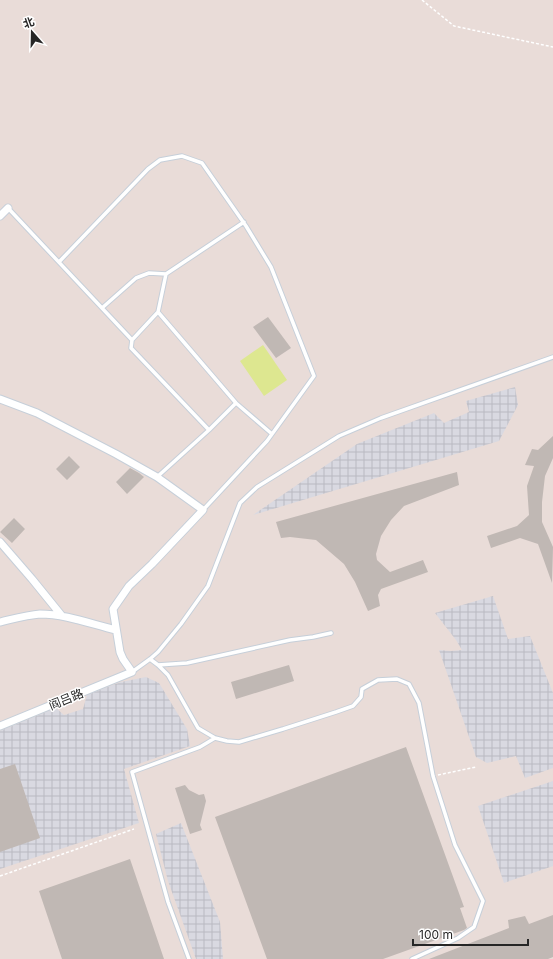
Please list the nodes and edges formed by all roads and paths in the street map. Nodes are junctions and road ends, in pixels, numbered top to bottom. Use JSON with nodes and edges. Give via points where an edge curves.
{"nodes":[{"id":1,"x":422,"y":0,"type":"edge"},
{"id":2,"x":553,"y":47,"type":"edge"},
{"id":3,"x":8,"y":208,"type":"joint"},
{"id":4,"x":0,"y":216,"type":"edge"},
{"id":5,"x":244,"y":222,"type":"junction"},
{"id":6,"x":59,"y":262,"type":"junction"},
{"id":7,"x":166,"y":274,"type":"junction"},
{"id":8,"x":102,"y":308,"type":"junction"},
{"id":9,"x":158,"y":312,"type":"junction"},
{"id":10,"x":132,"y":340,"type":"junction"},
{"id":11,"x":553,"y":357,"type":"edge"},
{"id":12,"x":0,"y":399,"type":"edge"},
{"id":13,"x":236,"y":403,"type":"junction"},
{"id":14,"x":209,"y":430,"type":"junction"},
{"id":15,"x":272,"y":434,"type":"junction"},
{"id":16,"x":157,"y":477,"type":"junction"},
{"id":17,"x":203,"y":510,"type":"junction"},
{"id":18,"x":0,"y":542,"type":"edge"},
{"id":19,"x":62,"y":616,"type":"junction"},
{"id":20,"x":0,"y":622,"type":"edge"},
{"id":21,"x":116,"y":632,"type":"junction"},
{"id":22,"x":331,"y":633,"type":"dead end"},
{"id":23,"x":150,"y":659,"type":"junction"},
{"id":24,"x":158,"y":665,"type":"junction"},
{"id":25,"x":132,"y":672,"type":"junction"},
{"id":26,"x":0,"y":726,"type":"edge"},
{"id":27,"x":214,"y":738,"type":"junction"},
{"id":28,"x":476,"y":767,"type":"dead end"},
{"id":29,"x":433,"y":776,"type":"junction"},
{"id":30,"x":134,"y":829,"type":"dead end"},
{"id":31,"x":0,"y":876,"type":"edge"},
{"id":32,"x":189,"y":959,"type":"edge"},
{"id":33,"x":412,"y":959,"type":"edge"}],
"edges":[{"from":1,"to":2,"type":"path","via":[[454,26]]},
{"from":3,"to":4,"type":"street"},
{"from":3,"to":6,"type":"lane"},
{"from":5,"to":6,"type":"lane","via":[[202,163],[182,156],[160,160],[148,169]]},
{"from":5,"to":7,"type":"lane"},
{"from":5,"to":15,"type":"lane","via":[[271,267],[314,376]]},
{"from":6,"to":8,"type":"lane"},
{"from":7,"to":8,"type":"lane","via":[[149,273],[136,278]]},
{"from":7,"to":9,"type":"lane"},
{"from":8,"to":10,"type":"lane"},
{"from":9,"to":10,"type":"lane"},
{"from":9,"to":13,"type":"lane"},
{"from":10,"to":14,"type":"lane","via":[[131,348]]},
{"from":11,"to":23,"type":"lane","via":[[381,418],[339,436],[256,487],[240,503],[208,586],[181,624]]},
{"from":12,"to":16,"type":"street","via":[[37,412]]},
{"from":13,"to":14,"type":"lane"},
{"from":13,"to":15,"type":"lane"},
{"from":14,"to":16,"type":"lane"},
{"from":15,"to":17,"type":"lane"},
{"from":16,"to":17,"type":"street"},
{"from":17,"to":21,"type":"street","via":[[129,586],[113,609]]},
{"from":18,"to":19,"type":"street"},
{"from":19,"to":20,"type":"street","via":[[39,614]]},
{"from":19,"to":21,"type":"street"},
{"from":21,"to":25,"type":"street","via":[[120,652]]},
{"from":22,"to":24,"type":"lane","via":[[187,663]]},
{"from":23,"to":24,"type":"lane"},
{"from":23,"to":25,"type":"lane"},
{"from":24,"to":27,"type":"lane","via":[[168,675],[198,728]]},
{"from":25,"to":26,"type":"street","name":"阎吕路"},
{"from":27,"to":29,"type":"lane","via":[[239,742],[283,730],[353,706],[361,697],[362,689],[378,680],[397,679],[408,684],[419,703]]},
{"from":27,"to":32,"type":"lane","via":[[200,746],[132,772],[168,902]]},
{"from":28,"to":29,"type":"path"},
{"from":29,"to":33,"type":"lane","via":[[455,845],[483,901],[474,928]]},
{"from":30,"to":31,"type":"path"}]}
